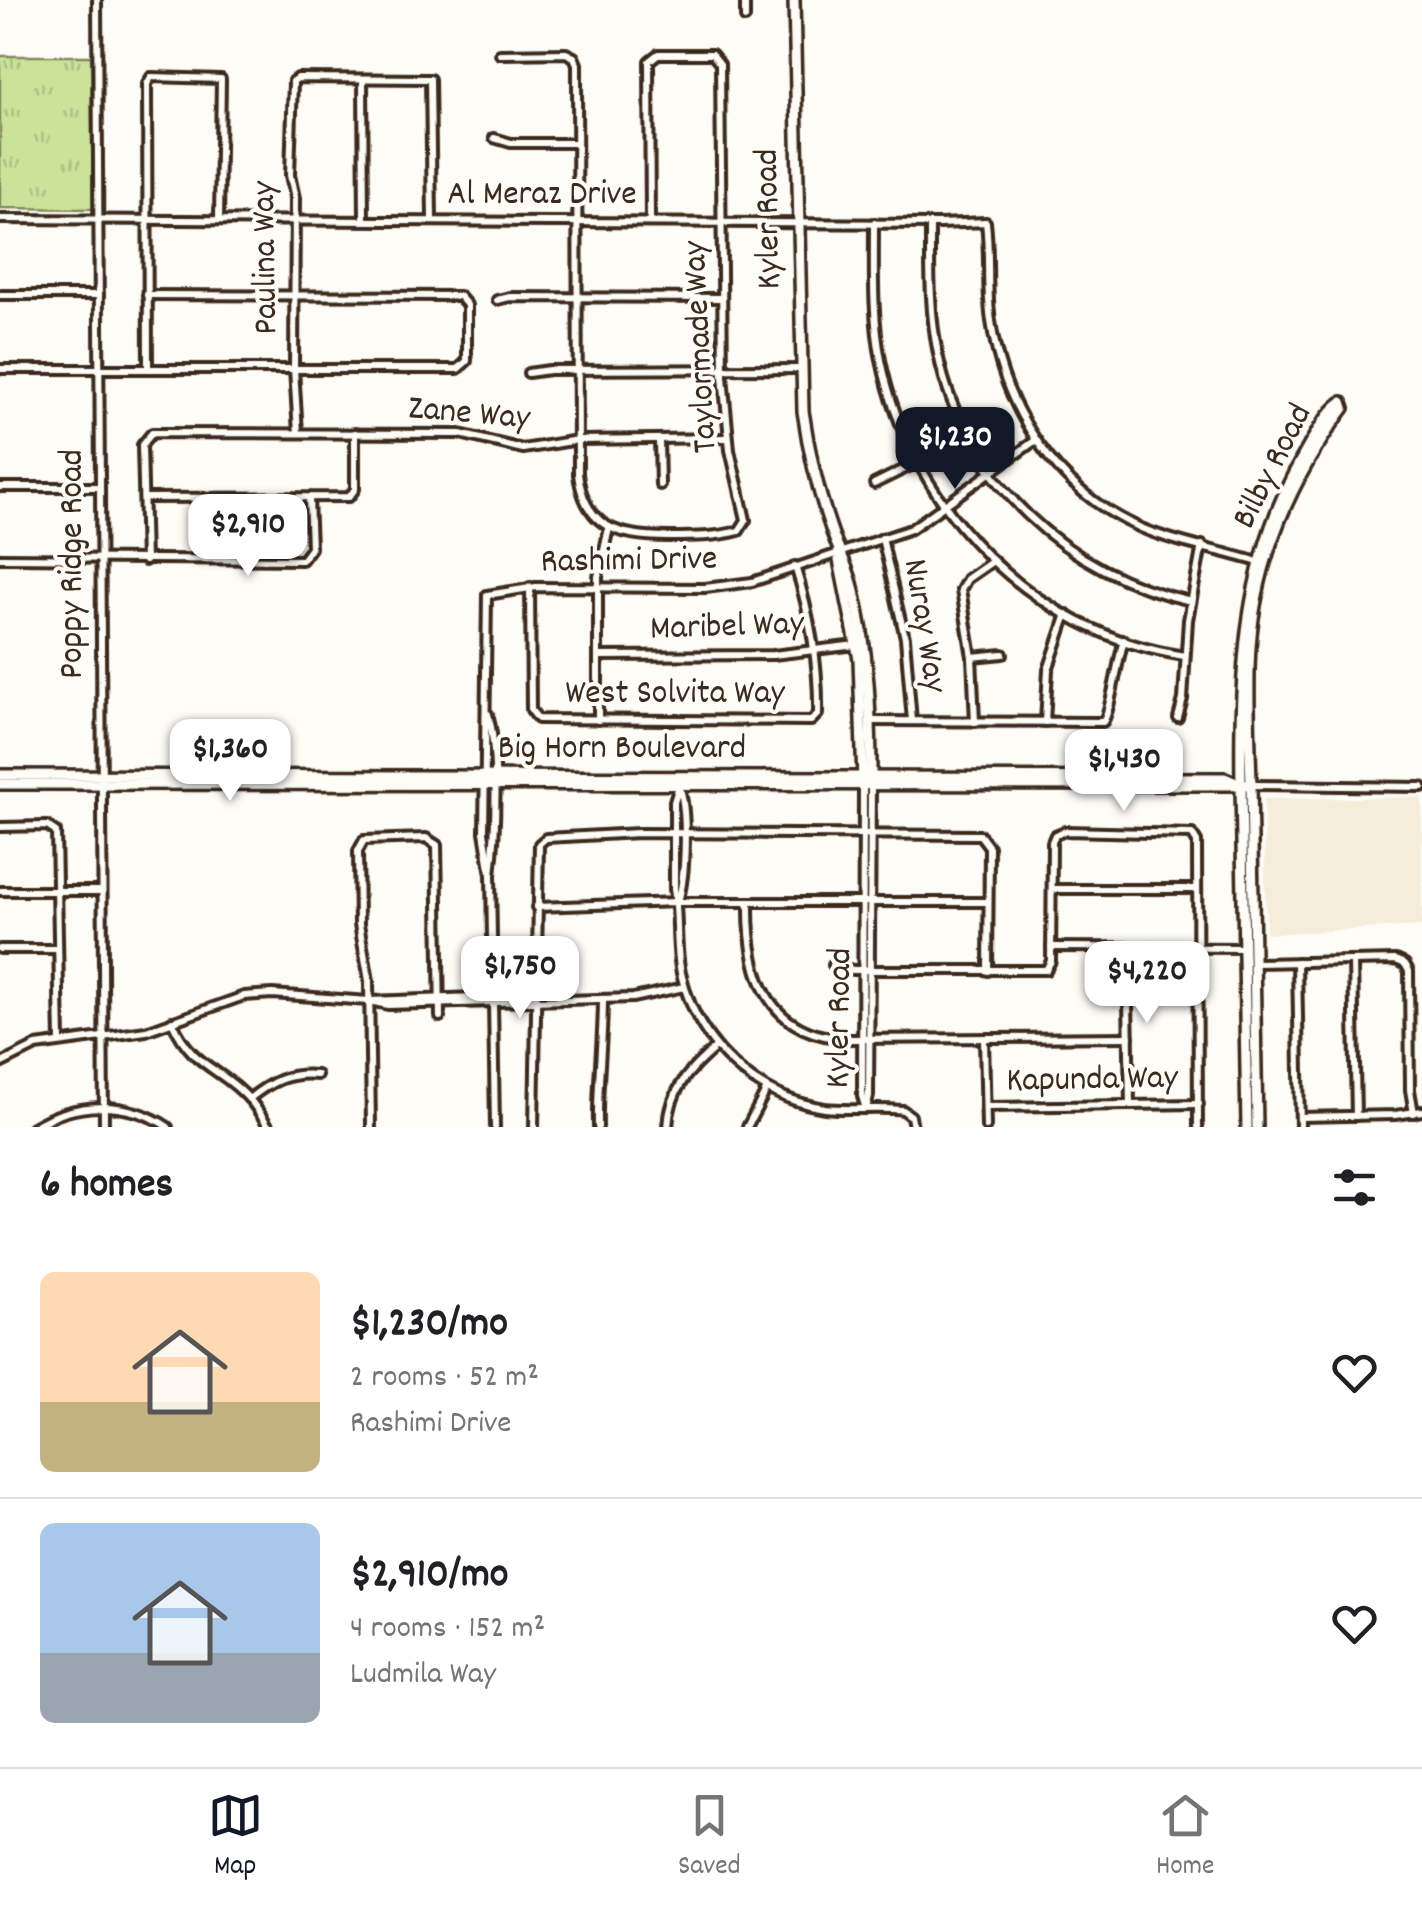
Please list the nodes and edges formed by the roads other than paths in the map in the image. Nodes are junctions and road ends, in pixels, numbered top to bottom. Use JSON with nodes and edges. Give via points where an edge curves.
{"nodes":[{"id":1,"x":98,"y":0,"type":"edge"},
{"id":2,"x":745,"y":0,"type":"edge"},
{"id":3,"x":794,"y":0,"type":"edge"},
{"id":4,"x":745,"y":18,"type":"dead end"},
{"id":5,"x":500,"y":54,"type":"dead end"},
{"id":6,"x":363,"y":79,"type":"junction"},
{"id":7,"x":494,"y":138,"type":"dead end"},
{"id":8,"x":577,"y":143,"type":"junction"},
{"id":9,"x":0,"y":218,"type":"edge"},
{"id":10,"x":98,"y":219,"type":"junction"},
{"id":11,"x":147,"y":219,"type":"junction"},
{"id":12,"x":219,"y":219,"type":"junction"},
{"id":13,"x":295,"y":220,"type":"junction"},
{"id":14,"x":364,"y":220,"type":"junction"},
{"id":15,"x":432,"y":220,"type":"junction"},
{"id":16,"x":577,"y":221,"type":"junction"},
{"id":17,"x":650,"y":222,"type":"junction"},
{"id":18,"x":721,"y":222,"type":"junction"},
{"id":19,"x":798,"y":222,"type":"junction"},
{"id":20,"x":874,"y":224,"type":"junction"},
{"id":21,"x":930,"y":224,"type":"junction"},
{"id":22,"x":100,"y":294,"type":"junction"},
{"id":23,"x":0,"y":295,"type":"edge"},
{"id":24,"x":148,"y":296,"type":"junction"},
{"id":25,"x":294,"y":296,"type":"junction"},
{"id":26,"x":577,"y":297,"type":"junction"},
{"id":27,"x":722,"y":298,"type":"junction"},
{"id":28,"x":498,"y":300,"type":"dead end"},
{"id":29,"x":0,"y":369,"type":"edge"},
{"id":30,"x":100,"y":369,"type":"junction"},
{"id":31,"x":148,"y":369,"type":"junction"},
{"id":32,"x":294,"y":369,"type":"junction"},
{"id":33,"x":722,"y":369,"type":"junction"},
{"id":34,"x":800,"y":369,"type":"junction"},
{"id":35,"x":578,"y":370,"type":"junction"},
{"id":36,"x":528,"y":373,"type":"dead end"},
{"id":37,"x":298,"y":433,"type":"junction"},
{"id":38,"x":355,"y":434,"type":"junction"},
{"id":39,"x":728,"y":438,"type":"junction"},
{"id":40,"x":578,"y":440,"type":"junction"},
{"id":41,"x":659,"y":440,"type":"junction"},
{"id":42,"x":1036,"y":440,"type":"junction"},
{"id":43,"x":918,"y":463,"type":"junction"},
{"id":44,"x":991,"y":473,"type":"junction"},
{"id":45,"x":874,"y":484,"type":"dead end"},
{"id":46,"x":660,"y":485,"type":"dead end"},
{"id":47,"x":0,"y":487,"type":"edge"},
{"id":48,"x":99,"y":487,"type":"junction"},
{"id":49,"x":145,"y":498,"type":"junction"},
{"id":50,"x":309,"y":498,"type":"junction"},
{"id":51,"x":944,"y":508,"type":"junction"},
{"id":52,"x":609,"y":528,"type":"junction"},
{"id":53,"x":882,"y":538,"type":"junction"},
{"id":54,"x":1202,"y":545,"type":"junction"},
{"id":55,"x":839,"y":552,"type":"junction"},
{"id":56,"x":0,"y":558,"type":"edge"},
{"id":57,"x":99,"y":558,"type":"junction"},
{"id":58,"x":145,"y":561,"type":"junction"},
{"id":59,"x":993,"y":561,"type":"junction"},
{"id":60,"x":1258,"y":562,"type":"junction"},
{"id":61,"x":795,"y":566,"type":"junction"},
{"id":62,"x":530,"y":587,"type":"junction"},
{"id":63,"x":598,"y":587,"type":"junction"},
{"id":64,"x":1191,"y":601,"type":"junction"},
{"id":65,"x":1255,"y":608,"type":"junction"},
{"id":66,"x":1067,"y":614,"type":"junction"},
{"id":67,"x":1124,"y":640,"type":"junction"},
{"id":68,"x":858,"y":645,"type":"junction"},
{"id":69,"x":815,"y":652,"type":"junction"},
{"id":70,"x":1003,"y":654,"type":"dead end"},
{"id":71,"x":598,"y":656,"type":"junction"},
{"id":72,"x":1185,"y":656,"type":"junction"},
{"id":73,"x":972,"y":657,"type":"junction"},
{"id":74,"x":1178,"y":718,"type":"dead end"},
{"id":75,"x":598,"y":720,"type":"junction"},
{"id":76,"x":871,"y":721,"type":"junction"},
{"id":77,"x":912,"y":721,"type":"junction"},
{"id":78,"x":975,"y":722,"type":"junction"},
{"id":79,"x":1045,"y":722,"type":"junction"},
{"id":80,"x":0,"y":775,"type":"edge"},
{"id":81,"x":100,"y":779,"type":"junction"},
{"id":82,"x":489,"y":781,"type":"junction"},
{"id":83,"x":867,"y":782,"type":"junction"},
{"id":84,"x":0,"y":784,"type":"edge"},
{"id":85,"x":1246,"y":785,"type":"junction"},
{"id":86,"x":679,"y":786,"type":"junction"},
{"id":87,"x":1422,"y":787,"type":"edge"},
{"id":88,"x":0,"y":827,"type":"edge"},
{"id":89,"x":678,"y":834,"type":"junction"},
{"id":90,"x":867,"y":834,"type":"junction"},
{"id":91,"x":1052,"y":889,"type":"junction"},
{"id":92,"x":1197,"y":889,"type":"junction"},
{"id":93,"x":58,"y":890,"type":"junction"},
{"id":94,"x":101,"y":890,"type":"junction"},
{"id":95,"x":0,"y":891,"type":"edge"},
{"id":96,"x":678,"y":902,"type":"junction"},
{"id":97,"x":749,"y":902,"type":"junction"},
{"id":98,"x":867,"y":902,"type":"junction"},
{"id":99,"x":988,"y":902,"type":"junction"},
{"id":100,"x":536,"y":907,"type":"junction"},
{"id":101,"x":58,"y":948,"type":"junction"},
{"id":102,"x":1052,"y":948,"type":"junction"},
{"id":103,"x":1128,"y":948,"type":"junction"},
{"id":104,"x":1196,"y":948,"type":"junction"},
{"id":105,"x":1245,"y":948,"type":"junction"},
{"id":106,"x":0,"y":949,"type":"edge"},
{"id":107,"x":1353,"y":961,"type":"junction"},
{"id":108,"x":1298,"y":962,"type":"junction"},
{"id":109,"x":1254,"y":963,"type":"junction"},
{"id":110,"x":833,"y":965,"type":"dead end"},
{"id":111,"x":866,"y":970,"type":"junction"},
{"id":112,"x":988,"y":970,"type":"junction"},
{"id":113,"x":684,"y":987,"type":"junction"},
{"id":114,"x":603,"y":998,"type":"junction"},
{"id":115,"x":493,"y":999,"type":"junction"},
{"id":116,"x":538,"y":999,"type":"junction"},
{"id":117,"x":369,"y":1001,"type":"junction"},
{"id":118,"x":440,"y":1001,"type":"junction"},
{"id":119,"x":440,"y":1017,"type":"dead end"},
{"id":120,"x":172,"y":1022,"type":"junction"},
{"id":121,"x":103,"y":1036,"type":"junction"},
{"id":122,"x":866,"y":1038,"type":"junction"},
{"id":123,"x":984,"y":1038,"type":"junction"},
{"id":124,"x":1129,"y":1038,"type":"junction"},
{"id":125,"x":60,"y":1042,"type":"junction"},
{"id":126,"x":716,"y":1047,"type":"junction"},
{"id":127,"x":0,"y":1064,"type":"edge"},
{"id":128,"x":318,"y":1075,"type":"dead end"},
{"id":129,"x":767,"y":1089,"type":"junction"},
{"id":130,"x":249,"y":1099,"type":"junction"},
{"id":131,"x":1199,"y":1104,"type":"junction"},
{"id":132,"x":1130,"y":1105,"type":"junction"},
{"id":133,"x":104,"y":1106,"type":"junction"},
{"id":134,"x":986,"y":1107,"type":"junction"},
{"id":135,"x":866,"y":1110,"type":"junction"},
{"id":136,"x":1418,"y":1112,"type":"edge"},
{"id":137,"x":1356,"y":1116,"type":"junction"},
{"id":138,"x":1300,"y":1117,"type":"junction"},
{"id":139,"x":33,"y":1127,"type":"edge"},
{"id":140,"x":104,"y":1127,"type":"edge"},
{"id":141,"x":168,"y":1127,"type":"edge"},
{"id":142,"x":269,"y":1127,"type":"edge"},
{"id":143,"x":371,"y":1127,"type":"edge"},
{"id":144,"x":495,"y":1127,"type":"edge"},
{"id":145,"x":534,"y":1127,"type":"edge"},
{"id":146,"x":598,"y":1127,"type":"edge"},
{"id":147,"x":668,"y":1127,"type":"edge"},
{"id":148,"x":746,"y":1127,"type":"edge"},
{"id":149,"x":913,"y":1127,"type":"edge"},
{"id":150,"x":986,"y":1127,"type":"edge"},
{"id":151,"x":1198,"y":1127,"type":"edge"},
{"id":152,"x":1248,"y":1127,"type":"edge"},
{"id":153,"x":1257,"y":1127,"type":"edge"},
{"id":154,"x":1300,"y":1127,"type":"edge"}],
"edges":[{"from":1,"to":10,"type":"street","name":"Poppy Ridge Road"},
{"from":2,"to":4,"type":"street"},
{"from":3,"to":19,"type":"main road","name":"Kyler Road"},
{"from":5,"to":8,"type":"street","via":[[566,53],[575,59]]},
{"from":6,"to":13,"type":"street","name":"Paulina Way","via":[[293,81]]},
{"from":6,"to":14,"type":"street"},
{"from":6,"to":15,"type":"street","via":[[433,82]]},
{"from":7,"to":8,"type":"street"},
{"from":8,"to":16,"type":"street"},
{"from":9,"to":10,"type":"street","name":"Al Meraz Drive"},
{"from":10,"to":11,"type":"street","name":"Al Meraz Drive"},
{"from":10,"to":22,"type":"street","name":"Poppy Ridge Road"},
{"from":11,"to":12,"type":"street","name":"Al Meraz Drive"},
{"from":11,"to":12,"type":"street","via":[[147,84],[157,75],[221,79]]},
{"from":11,"to":24,"type":"street"},
{"from":12,"to":13,"type":"street","name":"Al Meraz Drive"},
{"from":13,"to":14,"type":"street","name":"Al Meraz Drive"},
{"from":13,"to":25,"type":"street","name":"Paulina Way"},
{"from":14,"to":15,"type":"street","name":"Al Meraz Drive"},
{"from":15,"to":16,"type":"street","name":"Al Meraz Drive"},
{"from":16,"to":17,"type":"street","name":"Al Meraz Drive"},
{"from":16,"to":26,"type":"street"},
{"from":17,"to":18,"type":"street","name":"Al Meraz Drive"},
{"from":17,"to":18,"type":"street","name":"Taylormade Way","via":[[648,64],[658,54],[709,54],[719,62]]},
{"from":18,"to":19,"type":"street","name":"Al Meraz Drive"},
{"from":18,"to":27,"type":"street","name":"Taylormade Way"},
{"from":19,"to":20,"type":"street","name":"Al Meraz Drive"},
{"from":19,"to":34,"type":"main road","name":"Kyler Road"},
{"from":20,"to":21,"type":"street","name":"Al Meraz Drive"},
{"from":20,"to":43,"type":"street","via":[[881,359]]},
{"from":21,"to":42,"type":"street","name":"Al Meraz Drive","via":[[986,222],[996,350]]},
{"from":21,"to":44,"type":"street","via":[[941,368],[962,425]]},
{"from":22,"to":23,"type":"street"},
{"from":22,"to":30,"type":"street","name":"Poppy Ridge Road"},
{"from":24,"to":25,"type":"street"},
{"from":24,"to":31,"type":"street"},
{"from":25,"to":32,"type":"street","name":"Paulina Way"},
{"from":25,"to":32,"type":"street","via":[[459,296],[467,306],[467,362],[458,369]]},
{"from":26,"to":27,"type":"street"},
{"from":26,"to":28,"type":"street"},
{"from":26,"to":35,"type":"street"},
{"from":27,"to":33,"type":"street","name":"Taylormade Way"},
{"from":29,"to":30,"type":"street"},
{"from":30,"to":31,"type":"street"},
{"from":30,"to":48,"type":"street","name":"Poppy Ridge Road"},
{"from":31,"to":32,"type":"street"},
{"from":32,"to":37,"type":"street","name":"Paulina Way"},
{"from":33,"to":34,"type":"street"},
{"from":33,"to":35,"type":"street"},
{"from":33,"to":39,"type":"street","name":"Taylormade Way"},
{"from":34,"to":55,"type":"main road","name":"Kyler Road","via":[[812,464]]},
{"from":35,"to":36,"type":"street"},
{"from":35,"to":40,"type":"street"},
{"from":37,"to":38,"type":"street","name":"Zane Way"},
{"from":37,"to":49,"type":"street","name":"Zane Way","via":[[155,432],[142,445]]},
{"from":38,"to":40,"type":"street","name":"Zane Way","via":[[460,434],[514,449]]},
{"from":38,"to":50,"type":"street","via":[[353,494]]},
{"from":39,"to":41,"type":"street","name":"Zane Way"},
{"from":39,"to":52,"type":"street","name":"Taylormade Way","via":[[744,528],[691,537],[638,537]]},
{"from":40,"to":41,"type":"street","name":"Zane Way"},
{"from":40,"to":52,"type":"street","via":[[582,494]]},
{"from":41,"to":46,"type":"street"},
{"from":42,"to":44,"type":"street","name":"Rashimi Drive"},
{"from":42,"to":54,"type":"street","via":[[1067,478],[1118,516]]},
{"from":43,"to":45,"type":"street"},
{"from":43,"to":51,"type":"street"},
{"from":44,"to":51,"type":"street","name":"Rashimi Drive"},
{"from":44,"to":64,"type":"street","via":[[1028,516],[1076,554],[1129,583]]},
{"from":47,"to":48,"type":"street"},
{"from":48,"to":57,"type":"street","name":"Poppy Ridge Road"},
{"from":49,"to":50,"type":"street"},
{"from":49,"to":58,"type":"street"},
{"from":50,"to":58,"type":"street","via":[[311,551],[302,560]]},
{"from":51,"to":53,"type":"street","name":"Rashimi Drive"},
{"from":51,"to":59,"type":"street"},
{"from":52,"to":63,"type":"street"},
{"from":53,"to":55,"type":"street","name":"Rashimi Drive"},
{"from":53,"to":77,"type":"street","name":"Nuray Way","via":[[906,638]]},
{"from":54,"to":60,"type":"street"},
{"from":54,"to":64,"type":"street"},
{"from":55,"to":61,"type":"street","name":"Rashimi Drive"},
{"from":55,"to":68,"type":"main road","name":"Kyler Road"},
{"from":55,"to":76,"type":"main road","name":"Kyler Road","via":[[858,609]]},
{"from":56,"to":57,"type":"street"},
{"from":57,"to":58,"type":"street"},
{"from":57,"to":81,"type":"street","name":"Poppy Ridge Road"},
{"from":59,"to":66,"type":"street"},
{"from":59,"to":73,"type":"street","via":[[962,587]]},
{"from":60,"to":65,"type":"main road"},
{"from":60,"to":65,"type":"main road","name":"Bilby Road","via":[[1291,478],[1342,402],[1282,513]]},
{"from":60,"to":85,"type":"main road","name":"Bilby Road","via":[[1241,670]]},
{"from":61,"to":63,"type":"street","name":"Rashimi Drive","via":[[728,587]]},
{"from":61,"to":69,"type":"street"},
{"from":62,"to":63,"type":"street","name":"Rashimi Drive"},
{"from":62,"to":75,"type":"street","name":"West Solvita Way","via":[[535,718]]},
{"from":62,"to":82,"type":"street","name":"Rashimi Drive","via":[[486,596]]},
{"from":63,"to":71,"type":"street"},
{"from":64,"to":72,"type":"street"},
{"from":65,"to":85,"type":"main road","name":"Bilby Road"},
{"from":66,"to":67,"type":"street"},
{"from":66,"to":79,"type":"street","via":[[1048,670]]},
{"from":67,"to":72,"type":"street"},
{"from":67,"to":79,"type":"street","via":[[1106,720]]},
{"from":68,"to":69,"type":"street","name":"Maribel Way"},
{"from":68,"to":83,"type":"main road","name":"Kyler Road"},
{"from":69,"to":71,"type":"street","name":"Maribel Way"},
{"from":69,"to":75,"type":"street","name":"West Solvita Way","via":[[815,720]]},
{"from":70,"to":73,"type":"street"},
{"from":71,"to":75,"type":"street"},
{"from":72,"to":74,"type":"street"},
{"from":73,"to":78,"type":"street"},
{"from":76,"to":77,"type":"street"},
{"from":76,"to":83,"type":"main road","name":"Kyler Road"},
{"from":77,"to":78,"type":"street"},
{"from":78,"to":79,"type":"street"},
{"from":80,"to":81,"type":"main road","name":"Big Horn Boulevard"},
{"from":81,"to":82,"type":"main road","name":"Big Horn Boulevard"},
{"from":81,"to":84,"type":"main road","name":"Big Horn Boulevard"},
{"from":81,"to":94,"type":"street","name":"Poppy Ridge Road"},
{"from":82,"to":83,"type":"main road","name":"Big Horn Boulevard"},
{"from":82,"to":86,"type":"main road","name":"Big Horn Boulevard"},
{"from":82,"to":115,"type":"street"},
{"from":83,"to":85,"type":"main road","name":"Big Horn Boulevard","via":[[1225,778]]},
{"from":83,"to":86,"type":"main road","name":"Big Horn Boulevard"},
{"from":83,"to":90,"type":"street","name":"Kyler Road"},
{"from":85,"to":87,"type":"street"},
{"from":85,"to":105,"type":"main road","name":"Bilby Road"},
{"from":85,"to":109,"type":"main road","name":"Bilby Road"},
{"from":86,"to":89,"type":"street"},
{"from":88,"to":93,"type":"street","via":[[53,828]]},
{"from":89,"to":90,"type":"street"},
{"from":89,"to":96,"type":"street"},
{"from":89,"to":100,"type":"street","via":[[546,838],[539,844]]},
{"from":90,"to":98,"type":"street","name":"Kyler Road"},
{"from":90,"to":99,"type":"street","via":[[982,836],[989,846]]},
{"from":91,"to":92,"type":"street"},
{"from":91,"to":92,"type":"street","via":[[1052,840],[1065,831],[1192,834]]},
{"from":91,"to":102,"type":"street"},
{"from":92,"to":104,"type":"street"},
{"from":93,"to":94,"type":"street"},
{"from":93,"to":95,"type":"street"},
{"from":93,"to":101,"type":"street"},
{"from":94,"to":121,"type":"street","name":"Poppy Ridge Road"},
{"from":96,"to":97,"type":"street"},
{"from":96,"to":100,"type":"street"},
{"from":96,"to":113,"type":"street"},
{"from":97,"to":98,"type":"street"},
{"from":97,"to":122,"type":"street","via":[[752,962],[772,1002],[813,1032]]},
{"from":98,"to":99,"type":"street"},
{"from":98,"to":111,"type":"street","name":"Kyler Road"},
{"from":99,"to":112,"type":"street"},
{"from":100,"to":116,"type":"street"},
{"from":101,"to":106,"type":"street"},
{"from":101,"to":125,"type":"street"},
{"from":102,"to":103,"type":"street"},
{"from":102,"to":112,"type":"street","via":[[1046,970]]},
{"from":103,"to":104,"type":"street"},
{"from":103,"to":124,"type":"street"},
{"from":104,"to":105,"type":"street"},
{"from":104,"to":131,"type":"street"},
{"from":105,"to":152,"type":"main road","name":"Bilby Road"},
{"from":107,"to":108,"type":"street"},
{"from":107,"to":136,"type":"street","via":[[1400,961],[1408,968],[1410,1090]]},
{"from":107,"to":137,"type":"street"},
{"from":108,"to":109,"type":"street"},
{"from":108,"to":138,"type":"street"},
{"from":109,"to":153,"type":"main road","name":"Bilby Road"},
{"from":110,"to":111,"type":"street"},
{"from":111,"to":112,"type":"street"},
{"from":111,"to":122,"type":"street","name":"Kyler Road"},
{"from":113,"to":114,"type":"street"},
{"from":113,"to":126,"type":"street"},
{"from":114,"to":116,"type":"street"},
{"from":114,"to":146,"type":"street"},
{"from":115,"to":116,"type":"street"},
{"from":115,"to":118,"type":"street"},
{"from":115,"to":144,"type":"street"},
{"from":116,"to":145,"type":"street"},
{"from":117,"to":118,"type":"street"},
{"from":117,"to":118,"type":"street","via":[[358,851],[370,839],[429,838],[437,845]]},
{"from":117,"to":120,"type":"street","via":[[253,994]]},
{"from":117,"to":143,"type":"street"},
{"from":118,"to":119,"type":"street"},
{"from":120,"to":121,"type":"street"},
{"from":120,"to":130,"type":"street","via":[[193,1057]]},
{"from":121,"to":125,"type":"street"},
{"from":121,"to":133,"type":"street","name":"Poppy Ridge Road"},
{"from":122,"to":123,"type":"street"},
{"from":122,"to":135,"type":"street","name":"Kyler Road"},
{"from":123,"to":124,"type":"street"},
{"from":123,"to":134,"type":"street"},
{"from":124,"to":132,"type":"street"},
{"from":125,"to":127,"type":"street"},
{"from":126,"to":129,"type":"street"},
{"from":126,"to":147,"type":"street","via":[[680,1082]]},
{"from":128,"to":130,"type":"street","via":[[270,1082]]},
{"from":129,"to":135,"type":"street","via":[[819,1107]]},
{"from":129,"to":148,"type":"street"},
{"from":130,"to":142,"type":"street"},
{"from":131,"to":132,"type":"street","name":"Kapunda Way"},
{"from":131,"to":151,"type":"street"},
{"from":132,"to":134,"type":"street","name":"Kapunda Way"},
{"from":133,"to":139,"type":"street","via":[[70,1110]]},
{"from":133,"to":140,"type":"street","name":"Poppy Ridge Road"},
{"from":133,"to":141,"type":"street"},
{"from":134,"to":150,"type":"street"},
{"from":135,"to":149,"type":"street","via":[[903,1110]]},
{"from":136,"to":137,"type":"street"},
{"from":137,"to":138,"type":"street"},
{"from":138,"to":154,"type":"street"}]}
